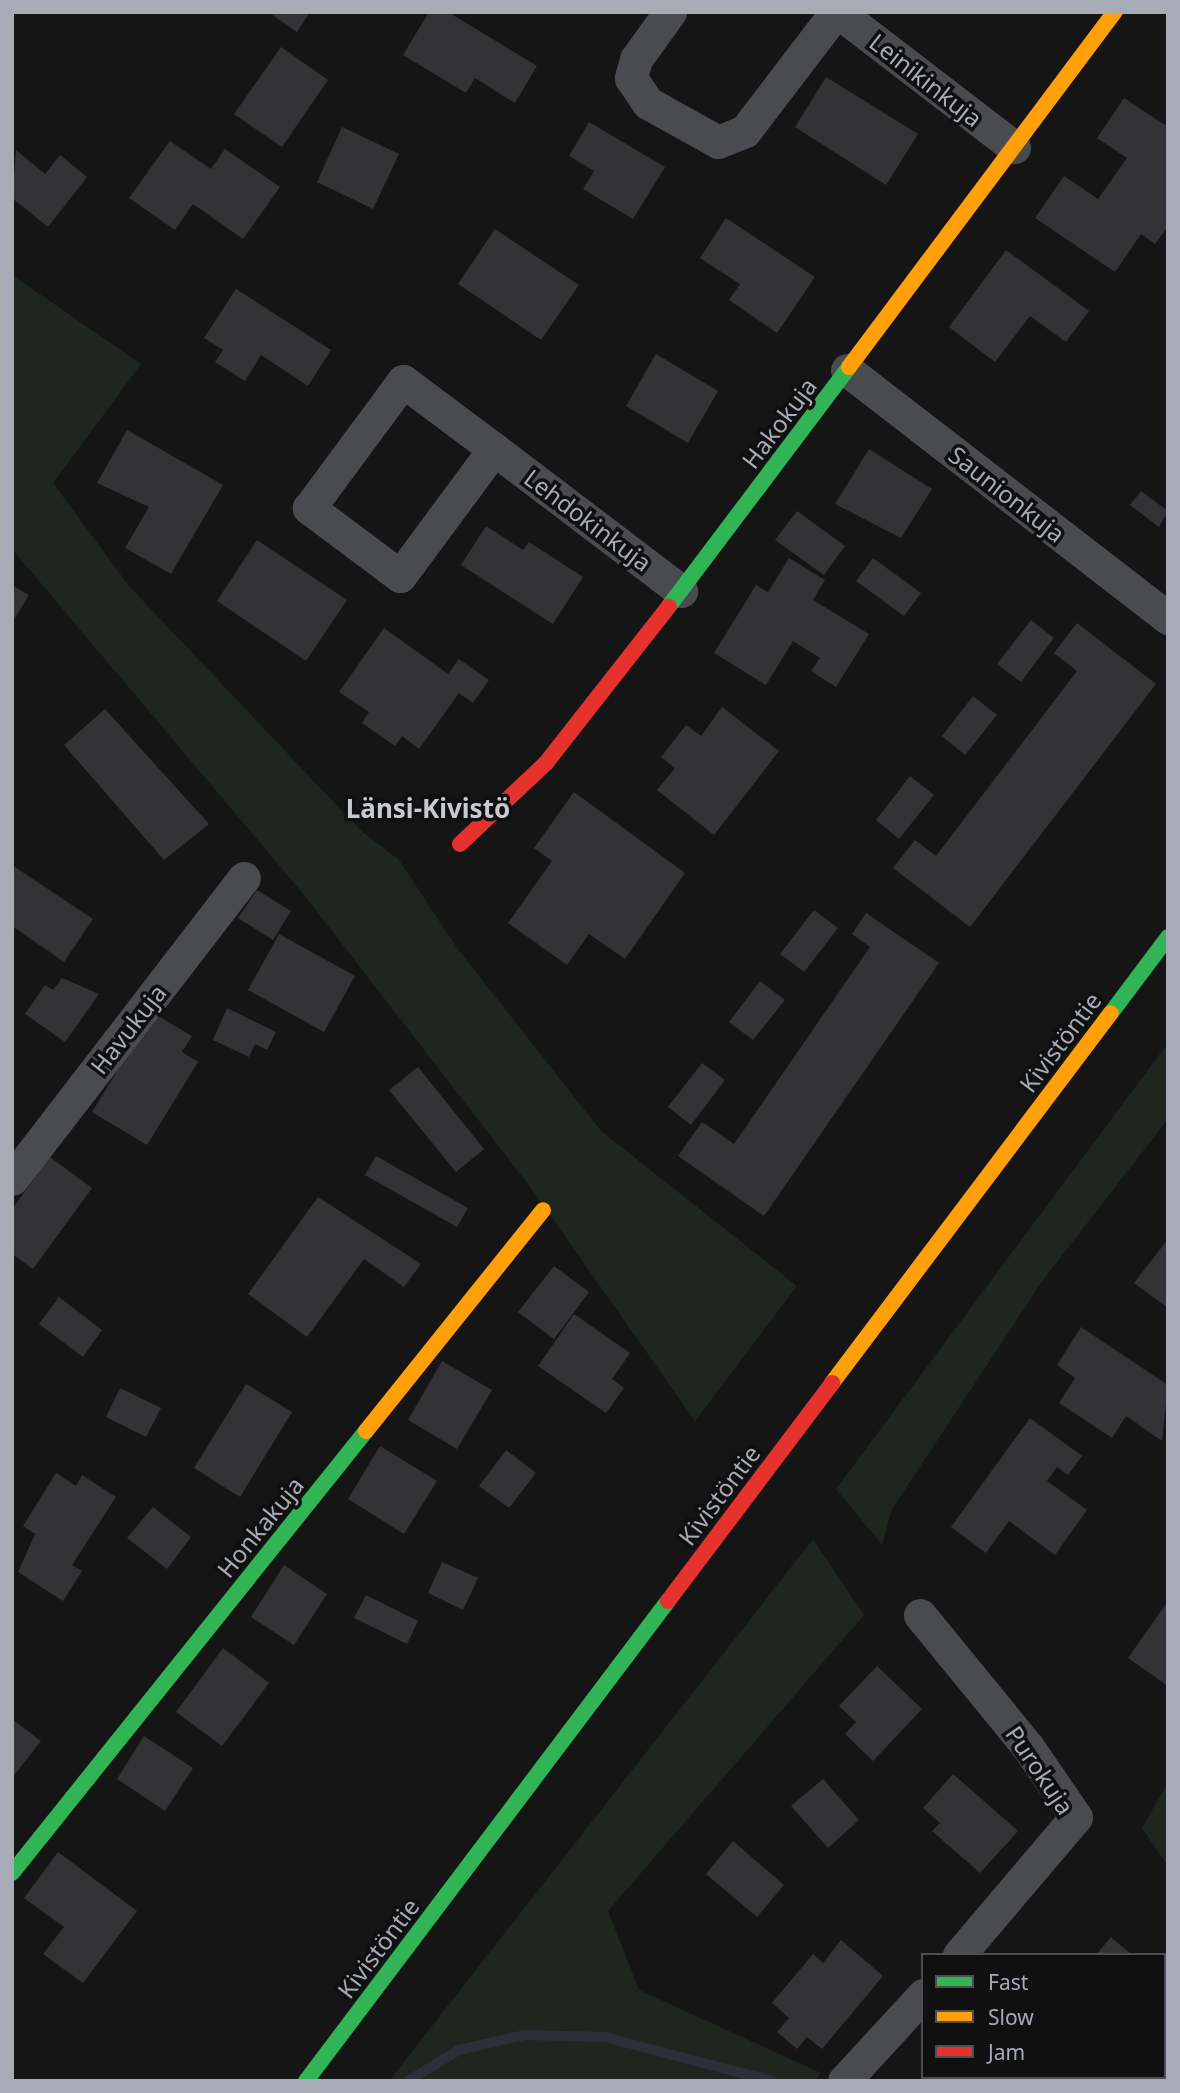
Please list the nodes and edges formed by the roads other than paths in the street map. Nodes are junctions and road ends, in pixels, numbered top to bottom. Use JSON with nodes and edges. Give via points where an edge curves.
{"nodes":[{"id":1,"x":670,"y":12,"type":"edge"},
{"id":2,"x":837,"y":12,"type":"edge"},
{"id":3,"x":1115,"y":12,"type":"edge"},
{"id":4,"x":1014,"y":147,"type":"junction"},
{"id":5,"x":847,"y":370,"type":"junction"},
{"id":6,"x":495,"y":449,"type":"junction"},
{"id":7,"x":681,"y":591,"type":"junction"},
{"id":8,"x":1168,"y":618,"type":"edge"},
{"id":9,"x":460,"y":844,"type":"dead end"},
{"id":10,"x":244,"y":878,"type":"dead end"},
{"id":11,"x":1168,"y":937,"type":"edge"},
{"id":12,"x":12,"y":1179,"type":"edge"},
{"id":13,"x":544,"y":1210,"type":"dead end"},
{"id":14,"x":920,"y":1615,"type":"dead end"},
{"id":15,"x":12,"y":1873,"type":"edge"},
{"id":16,"x":961,"y":1953,"type":"edge"},
{"id":17,"x":921,"y":1996,"type":"edge"},
{"id":18,"x":306,"y":2081,"type":"edge"},
{"id":19,"x":844,"y":2081,"type":"edge"}],
"edges":[{"from":1,"to":2,"type":"street","name":"Leinikinkuja","via":[[636,59],[631,78],[648,103],[718,142],[745,131]]},
{"from":2,"to":4,"type":"street","name":"Leinikinkuja"},
{"from":3,"to":4,"type":"street","name":"Hakokuja"},
{"from":4,"to":5,"type":"street","name":"Hakokuja"},
{"from":5,"to":7,"type":"street","name":"Hakokuja"},
{"from":5,"to":8,"type":"street","name":"Saunionkuja"},
{"from":6,"to":6,"type":"street","name":"Lehdokinkuja","via":[[403,381],[309,508],[400,576]]},
{"from":6,"to":7,"type":"street","name":"Lehdokinkuja"},
{"from":7,"to":9,"type":"street","name":"Hakokuja","via":[[546,764]]},
{"from":10,"to":12,"type":"street","name":"Havukuja"},
{"from":11,"to":18,"type":"street","name":"Kivistöntie"},
{"from":13,"to":15,"type":"street","name":"Honkakuja"},
{"from":14,"to":16,"type":"street","name":"Purokuja","via":[[1028,1746],[1076,1817]]},
{"from":17,"to":19,"type":"street"}]}
